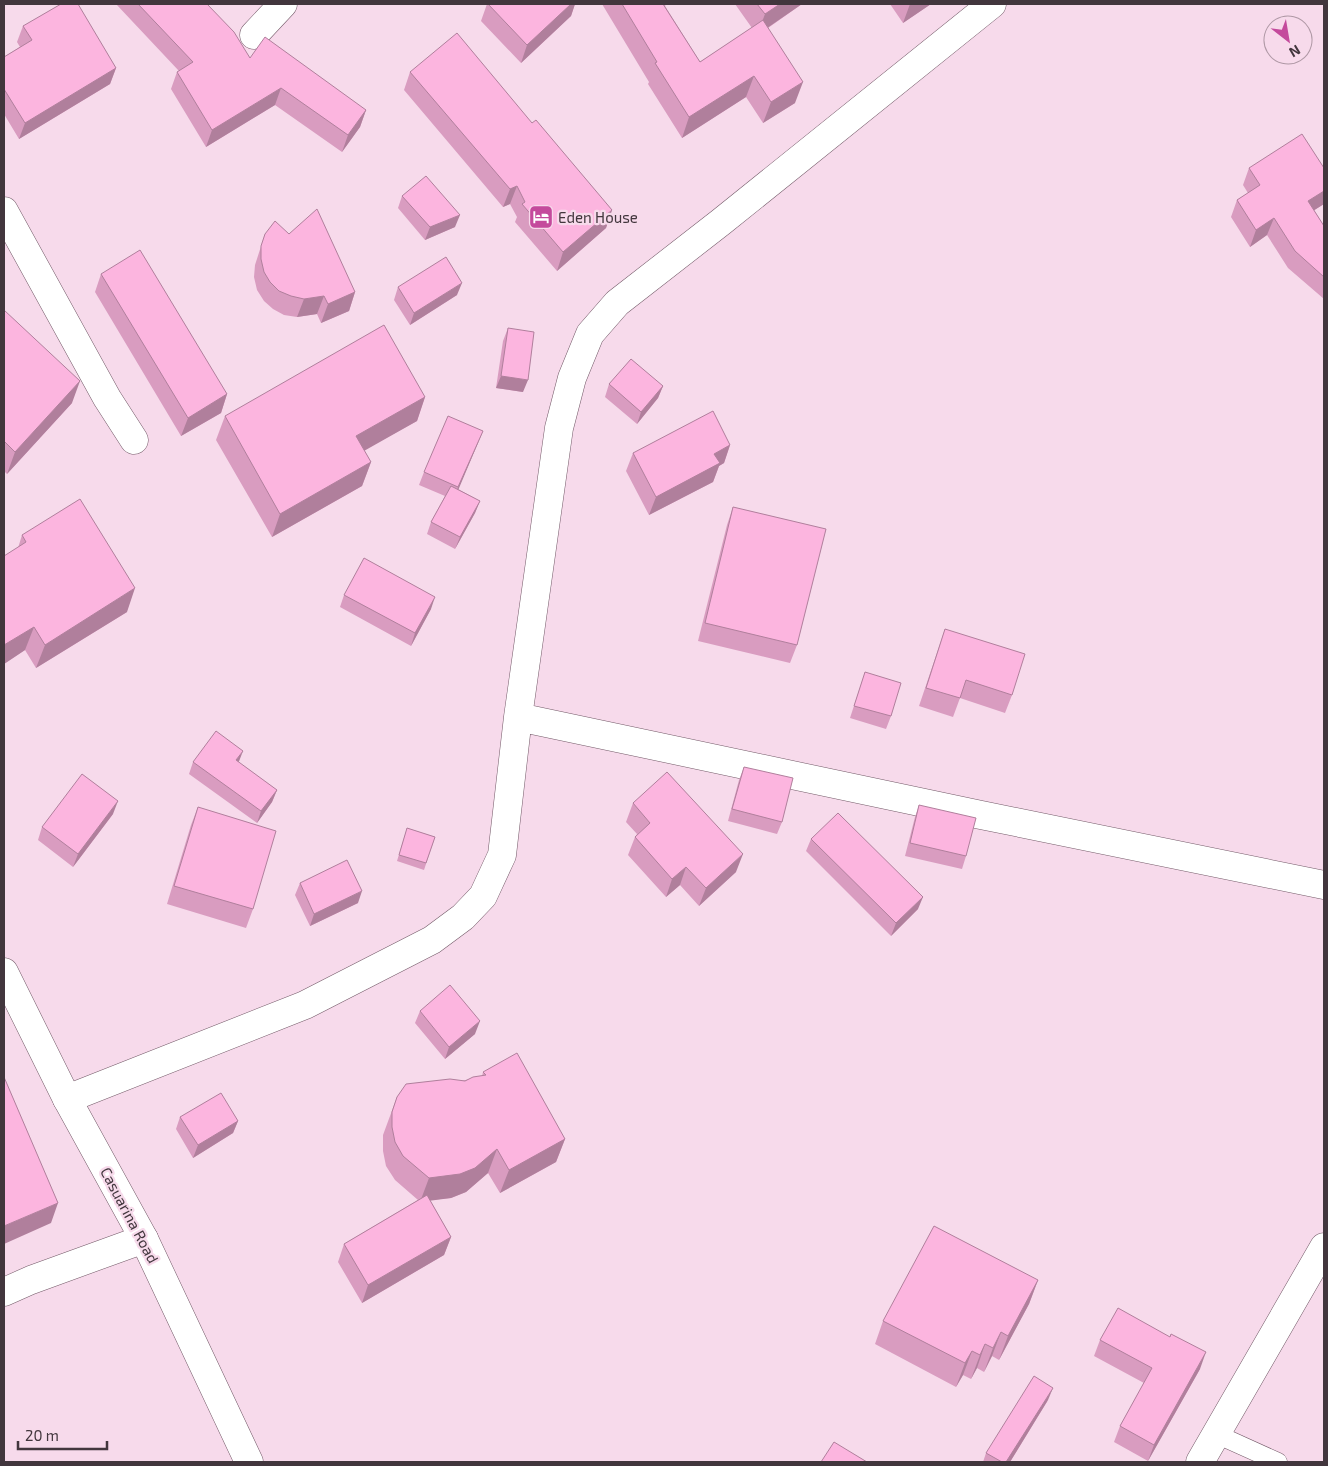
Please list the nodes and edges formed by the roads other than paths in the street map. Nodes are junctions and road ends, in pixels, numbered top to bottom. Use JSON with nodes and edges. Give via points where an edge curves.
{"nodes":[{"id":1,"x":283,"y":4,"type":"edge"},
{"id":2,"x":992,"y":4,"type":"edge"},
{"id":3,"x":254,"y":35,"type":"dead end"},
{"id":4,"x":4,"y":211,"type":"edge"},
{"id":5,"x":134,"y":440,"type":"dead end"},
{"id":6,"x":518,"y":717,"type":"junction"},
{"id":7,"x":1324,"y":885,"type":"edge"},
{"id":8,"x":4,"y":972,"type":"edge"},
{"id":9,"x":68,"y":1099,"type":"junction"},
{"id":10,"x":144,"y":1239,"type":"junction"},
{"id":11,"x":1324,"y":1247,"type":"edge"},
{"id":12,"x":4,"y":1292,"type":"edge"},
{"id":13,"x":1216,"y":1434,"type":"junction"},
{"id":14,"x":249,"y":1462,"type":"edge"},
{"id":15,"x":1200,"y":1462,"type":"edge"},
{"id":16,"x":1278,"y":1462,"type":"edge"}],
"edges":[{"from":1,"to":3,"type":"street"},
{"from":2,"to":6,"type":"street","via":[[617,303],[590,334],[572,378],[559,428]]},
{"from":4,"to":5,"type":"street","via":[[107,398]]},
{"from":6,"to":7,"type":"street"},
{"from":6,"to":9,"type":"street","via":[[502,855],[483,896],[463,917],[432,940],[305,1005]]},
{"from":8,"to":9,"type":"street","name":"Casuarina Road"},
{"from":9,"to":10,"type":"street","name":"Casuarina Road"},
{"from":10,"to":12,"type":"street"},
{"from":10,"to":14,"type":"street","name":"Casuarina Road"},
{"from":11,"to":13,"type":"street"},
{"from":13,"to":15,"type":"street"},
{"from":13,"to":16,"type":"lane"}]}
